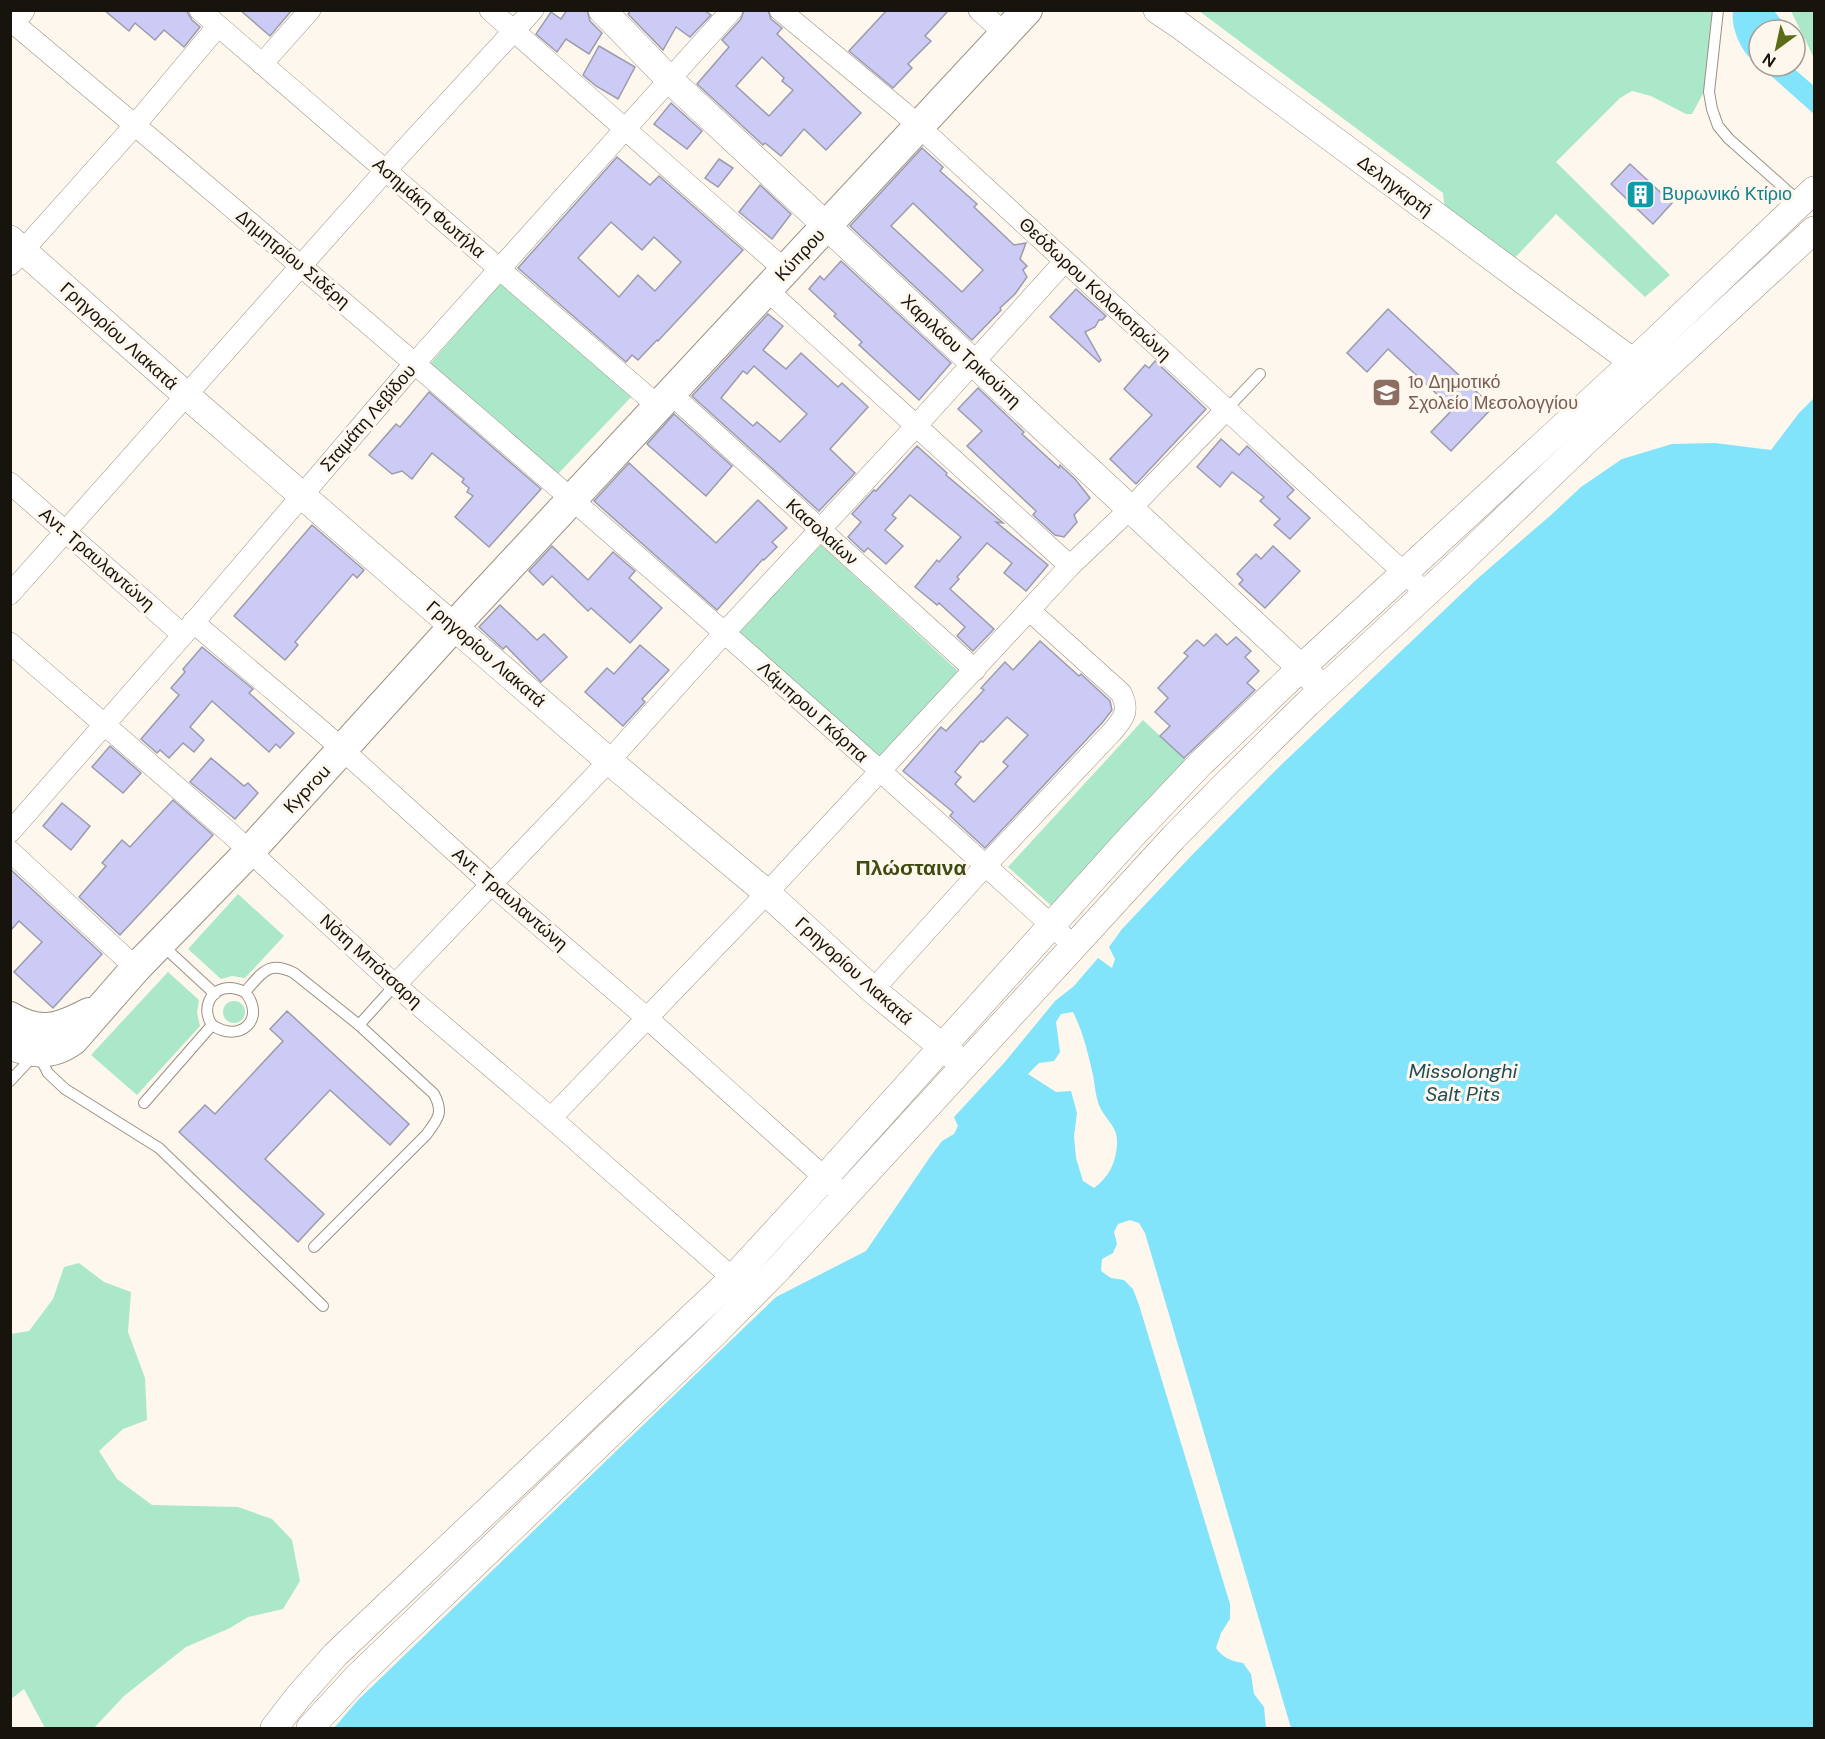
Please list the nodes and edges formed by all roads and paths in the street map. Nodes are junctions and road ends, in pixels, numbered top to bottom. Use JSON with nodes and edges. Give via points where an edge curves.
{"nodes":[{"id":1,"x":200,"y":10,"type":"edge"},
{"id":2,"x":310,"y":10,"type":"edge"},
{"id":3,"x":490,"y":10,"type":"edge"},
{"id":4,"x":533,"y":10,"type":"edge"},
{"id":5,"x":732,"y":10,"type":"edge"},
{"id":6,"x":780,"y":10,"type":"edge"},
{"id":7,"x":979,"y":10,"type":"edge"},
{"id":8,"x":1027,"y":10,"type":"edge"},
{"id":9,"x":1157,"y":10,"type":"edge"},
{"id":10,"x":1719,"y":10,"type":"edge"},
{"id":11,"x":612,"y":14,"type":"edge"},
{"id":12,"x":14,"y":18,"type":"edge"},
{"id":13,"x":219,"y":26,"type":"junction"},
{"id":14,"x":514,"y":31,"type":"junction"},
{"id":15,"x":1006,"y":35,"type":"junction"},
{"id":16,"x":262,"y":64,"type":"junction"},
{"id":17,"x":670,"y":80,"type":"junction"},
{"id":18,"x":135,"y":124,"type":"junction"},
{"id":19,"x":920,"y":128,"type":"junction"},
{"id":20,"x":626,"y":130,"type":"junction"},
{"id":21,"x":386,"y":171,"type":"junction"},
{"id":22,"x":1808,"y":196,"type":"edge"},
{"id":23,"x":827,"y":226,"type":"junction"},
{"id":24,"x":1815,"y":230,"type":"edge"},
{"id":25,"x":15,"y":251,"type":"edge"},
{"id":26,"x":1065,"y":261,"type":"junction"},
{"id":27,"x":301,"y":266,"type":"junction"},
{"id":28,"x":499,"y":268,"type":"junction"},
{"id":29,"x":776,"y":280,"type":"junction"},
{"id":30,"x":1633,"y":362,"type":"junction"},
{"id":31,"x":415,"y":363,"type":"junction"},
{"id":32,"x":974,"y":363,"type":"junction"},
{"id":33,"x":1260,"y":374,"type":"dead end"},
{"id":34,"x":186,"y":395,"type":"junction"},
{"id":35,"x":664,"y":399,"type":"junction"},
{"id":36,"x":1226,"y":410,"type":"junction"},
{"id":37,"x":916,"y":426,"type":"junction"},
{"id":38,"x":10,"y":483,"type":"edge"},
{"id":39,"x":302,"y":495,"type":"junction"},
{"id":40,"x":572,"y":499,"type":"junction"},
{"id":41,"x":1130,"y":509,"type":"junction"},
{"id":42,"x":66,"y":531,"type":"junction"},
{"id":43,"x":820,"y":531,"type":"junction"},
{"id":44,"x":1070,"y":566,"type":"junction"},
{"id":45,"x":1404,"y":573,"type":"junction"},
{"id":46,"x":10,"y":594,"type":"edge"},
{"id":47,"x":1426,"y":594,"type":"junction"},
{"id":48,"x":1029,"y":610,"type":"junction"},
{"id":49,"x":454,"y":626,"type":"junction"},
{"id":50,"x":188,"y":629,"type":"junction"},
{"id":51,"x":724,"y":632,"type":"junction"},
{"id":52,"x":10,"y":643,"type":"edge"},
{"id":53,"x":1301,"y":668,"type":"junction"},
{"id":54,"x":975,"y":670,"type":"junction"},
{"id":55,"x":1323,"y":689,"type":"junction"},
{"id":56,"x":105,"y":724,"type":"junction"},
{"id":57,"x":343,"y":750,"type":"junction"},
{"id":58,"x":609,"y":761,"type":"junction"},
{"id":59,"x":879,"y":771,"type":"junction"},
{"id":60,"x":10,"y":832,"type":"edge"},
{"id":61,"x":10,"y":851,"type":"edge"},
{"id":62,"x":250,"y":851,"type":"junction"},
{"id":63,"x":985,"y":866,"type":"junction"},
{"id":64,"x":491,"y":884,"type":"junction"},
{"id":65,"x":767,"y":893,"type":"junction"},
{"id":66,"x":1052,"y":926,"type":"junction"},
{"id":67,"x":160,"y":943,"type":"junction"},
{"id":68,"x":1074,"y":946,"type":"junction"},
{"id":69,"x":136,"y":968,"type":"junction"},
{"id":70,"x":395,"y":985,"type":"junction"},
{"id":71,"x":873,"y":990,"type":"junction"},
{"id":72,"x":245,"y":992,"type":"junction"},
{"id":73,"x":215,"y":994,"type":"junction"},
{"id":74,"x":647,"y":1018,"type":"junction"},
{"id":75,"x":212,"y":1025,"type":"junction"},
{"id":76,"x":359,"y":1025,"type":"junction"},
{"id":77,"x":23,"y":1038,"type":"edge"},
{"id":78,"x":943,"y":1048,"type":"junction"},
{"id":79,"x":965,"y":1066,"type":"junction"},
{"id":80,"x":10,"y":1082,"type":"edge"},
{"id":81,"x":144,"y":1103,"type":"dead end"},
{"id":82,"x":551,"y":1118,"type":"junction"},
{"id":83,"x":824,"y":1178,"type":"junction"},
{"id":84,"x":845,"y":1196,"type":"junction"},
{"id":85,"x":314,"y":1247,"type":"dead end"},
{"id":86,"x":742,"y":1286,"type":"junction"},
{"id":87,"x":323,"y":1306,"type":"dead end"},
{"id":88,"x":274,"y":1728,"type":"edge"},
{"id":89,"x":310,"y":1728,"type":"edge"}],
"edges":[{"from":1,"to":13,"type":"street","name":"Ασημάκη Φωτήλα"},
{"from":2,"to":16,"type":"street"},
{"from":3,"to":14,"type":"street"},
{"from":4,"to":14,"type":"street"},
{"from":5,"to":17,"type":"street","name":"Σταμάτη Λεβίδου"},
{"from":6,"to":19,"type":"street","name":"Θεόδωρου Κολοκοτρώνη"},
{"from":7,"to":15,"type":"street"},
{"from":8,"to":15,"type":"main road","name":"Κύπρου"},
{"from":9,"to":30,"type":"street","name":"Δεληγκιρτή"},
{"from":10,"to":22,"type":"lane","via":[[1709,92],[1718,126],[1729,139]]},
{"from":11,"to":17,"type":"street","name":"Χαριλάου Τρικούπη"},
{"from":12,"to":18,"type":"street","name":"Δημητρίου Σιδέρη"},
{"from":13,"to":16,"type":"street","name":"Ασημάκη Φωτήλα"},
{"from":13,"to":18,"type":"street"},
{"from":14,"to":20,"type":"street"},
{"from":14,"to":21,"type":"street"},
{"from":15,"to":19,"type":"main road","name":"Κύπρου"},
{"from":16,"to":21,"type":"street","name":"Ασημάκη Φωτήλα"},
{"from":17,"to":20,"type":"street","name":"Σταμάτη Λεβίδου"},
{"from":17,"to":23,"type":"street","name":"Χαριλάου Τρικούπη"},
{"from":18,"to":25,"type":"street"},
{"from":18,"to":27,"type":"street","name":"Δημητρίου Σιδέρη"},
{"from":19,"to":23,"type":"main road","name":"Κύπρου"},
{"from":19,"to":26,"type":"street","name":"Θεόδωρου Κολοκοτρώνη"},
{"from":20,"to":28,"type":"street","name":"Σταμάτη Λεβίδου"},
{"from":20,"to":29,"type":"street"},
{"from":21,"to":27,"type":"street"},
{"from":21,"to":28,"type":"street","name":"Ασημάκη Φωτήλα"},
{"from":22,"to":30,"type":"street"},
{"from":23,"to":29,"type":"main road","name":"Κύπρου"},
{"from":23,"to":32,"type":"street","name":"Χαριλάου Τρικούπη"},
{"from":24,"to":47,"type":"street"},
{"from":25,"to":34,"type":"street","name":"Γρηγορίου Λιακατά"},
{"from":26,"to":32,"type":"street"},
{"from":26,"to":36,"type":"street","name":"Θεόδωρου Κολοκοτρώνη"},
{"from":27,"to":31,"type":"street","name":"Δημητρίου Σιδέρη"},
{"from":27,"to":34,"type":"street"},
{"from":28,"to":31,"type":"street","name":"Σταμάτη Λεβίδου"},
{"from":28,"to":35,"type":"street","name":"Ασημάκη Φωτήλα"},
{"from":29,"to":35,"type":"main road","name":"Κύπρου"},
{"from":29,"to":37,"type":"street"},
{"from":30,"to":45,"type":"street"},
{"from":31,"to":39,"type":"street","name":"Σταμάτη Λεβίδου"},
{"from":31,"to":40,"type":"street","name":"Δημητρίου Σιδέρη"},
{"from":32,"to":37,"type":"street"},
{"from":32,"to":41,"type":"street","name":"Χαριλάου Τρικούπη"},
{"from":33,"to":36,"type":"lane"},
{"from":34,"to":39,"type":"street","name":"Γρηγορίου Λιακατά"},
{"from":34,"to":42,"type":"street"},
{"from":35,"to":40,"type":"main road","name":"Κύπρου"},
{"from":35,"to":43,"type":"street","name":"Κασολαίων"},
{"from":36,"to":41,"type":"street"},
{"from":36,"to":45,"type":"street","name":"Θεόδωρου Κολοκοτρώνη"},
{"from":37,"to":43,"type":"street"},
{"from":37,"to":44,"type":"street"},
{"from":38,"to":42,"type":"street","name":"Αντ. Τραυλαντώνη"},
{"from":39,"to":49,"type":"street","name":"Γρηγορίου Λιακατά"},
{"from":39,"to":50,"type":"street","name":"Σταμάτη Λεβίδου"},
{"from":40,"to":49,"type":"main road","name":"Kyprou"},
{"from":40,"to":51,"type":"street","name":"Λάμπρου Γκόρπα"},
{"from":41,"to":44,"type":"street"},
{"from":41,"to":53,"type":"street","name":"Χαριλάου Τρικούπη"},
{"from":42,"to":46,"type":"street"},
{"from":42,"to":50,"type":"street","name":"Αντ. Τραυλαντώνη"},
{"from":43,"to":51,"type":"street"},
{"from":43,"to":54,"type":"street","name":"Κασολαίων"},
{"from":44,"to":48,"type":"street"},
{"from":45,"to":47,"type":"street","name":"Θεόδωρου Κολοκοτρώνη"},
{"from":45,"to":53,"type":"street"},
{"from":47,"to":55,"type":"street"},
{"from":48,"to":54,"type":"street"},
{"from":48,"to":63,"type":"street","via":[[1121,693],[1125,714]]},
{"from":49,"to":57,"type":"main road","name":"Kyprou"},
{"from":49,"to":58,"type":"street","name":"Γρηγορίου Λιακατά"},
{"from":50,"to":56,"type":"street","name":"Σταμάτη Λεβίδου"},
{"from":50,"to":57,"type":"street","name":"Αντ. Τραυλαντώνη"},
{"from":51,"to":58,"type":"street"},
{"from":51,"to":59,"type":"street","name":"Λάμπρου Γκόρπα"},
{"from":52,"to":56,"type":"street","name":"Νότη Μπότσαρη"},
{"from":53,"to":55,"type":"street","name":"Χαριλάου Τρικούπη"},
{"from":53,"to":66,"type":"street","via":[[1202,763]]},
{"from":54,"to":59,"type":"street"},
{"from":55,"to":68,"type":"street","via":[[1173,838]]},
{"from":56,"to":60,"type":"street","name":"Σταμάτη Λεβίδου"},
{"from":56,"to":62,"type":"street","name":"Νότη Μπότσαρη"},
{"from":57,"to":62,"type":"main road","name":"Kyprou"},
{"from":57,"to":64,"type":"street","name":"Αντ. Τραυλαντώνη"},
{"from":58,"to":64,"type":"street"},
{"from":58,"to":65,"type":"street","name":"Γρηγορίου Λιακατά"},
{"from":59,"to":63,"type":"street","name":"Λάμπρου Γκόρπα"},
{"from":59,"to":65,"type":"street"},
{"from":61,"to":69,"type":"street"},
{"from":62,"to":67,"type":"main road","name":"Kyprou"},
{"from":62,"to":70,"type":"street","name":"Νότη Μπότσαρη"},
{"from":63,"to":66,"type":"street","name":"Λάμπρου Γκόρπα"},
{"from":63,"to":71,"type":"street"},
{"from":64,"to":70,"type":"street"},
{"from":64,"to":74,"type":"street","name":"Αντ. Τραυλαντώνη"},
{"from":65,"to":71,"type":"street","name":"Γρηγορίου Λιακατά"},
{"from":65,"to":74,"type":"street"},
{"from":66,"to":68,"type":"street","name":"Λάμπρου Γκόρπα"},
{"from":66,"to":78,"type":"street"},
{"from":67,"to":69,"type":"main road","name":"Kyprou"},
{"from":67,"to":73,"type":"lane"},
{"from":68,"to":79,"type":"street"},
{"from":69,"to":77,"type":"main road","name":"Kyprou","via":[[102,1007]]},
{"from":70,"to":76,"type":"lane"},
{"from":70,"to":82,"type":"street","name":"Νότη Μπότσαρη"},
{"from":71,"to":78,"type":"street","name":"Γρηγορίου Λιακατά"},
{"from":72,"to":73,"type":"lane","via":[[231,988]]},
{"from":72,"to":75,"type":"lane","via":[[254,1007],[247,1025],[227,1033]]},
{"from":72,"to":76,"type":"lane","via":[[265,971],[283,967]]},
{"from":73,"to":75,"type":"lane","via":[[206,1008]]},
{"from":74,"to":82,"type":"street"},
{"from":74,"to":83,"type":"street","name":"Αντ. Τραυλαντώνη"},
{"from":75,"to":81,"type":"lane"},
{"from":76,"to":85,"type":"lane","via":[[434,1094],[440,1115],[426,1135]]},
{"from":77,"to":80,"type":"lane"},
{"from":77,"to":87,"type":"lane","via":[[65,1089],[159,1148]]},
{"from":78,"to":79,"type":"street","name":"Γρηγορίου Λιακατά"},
{"from":78,"to":83,"type":"street"},
{"from":79,"to":84,"type":"street"},
{"from":82,"to":86,"type":"street","name":"Νότη Μπότσαρη"},
{"from":83,"to":84,"type":"street","name":"Αντ. Τραυλαντώνη"},
{"from":83,"to":86,"type":"street"},
{"from":84,"to":86,"type":"street","via":[[780,1267]]},
{"from":86,"to":88,"type":"street","via":[[335,1655]]},
{"from":86,"to":89,"type":"street","via":[[714,1335],[358,1676]]}]}
